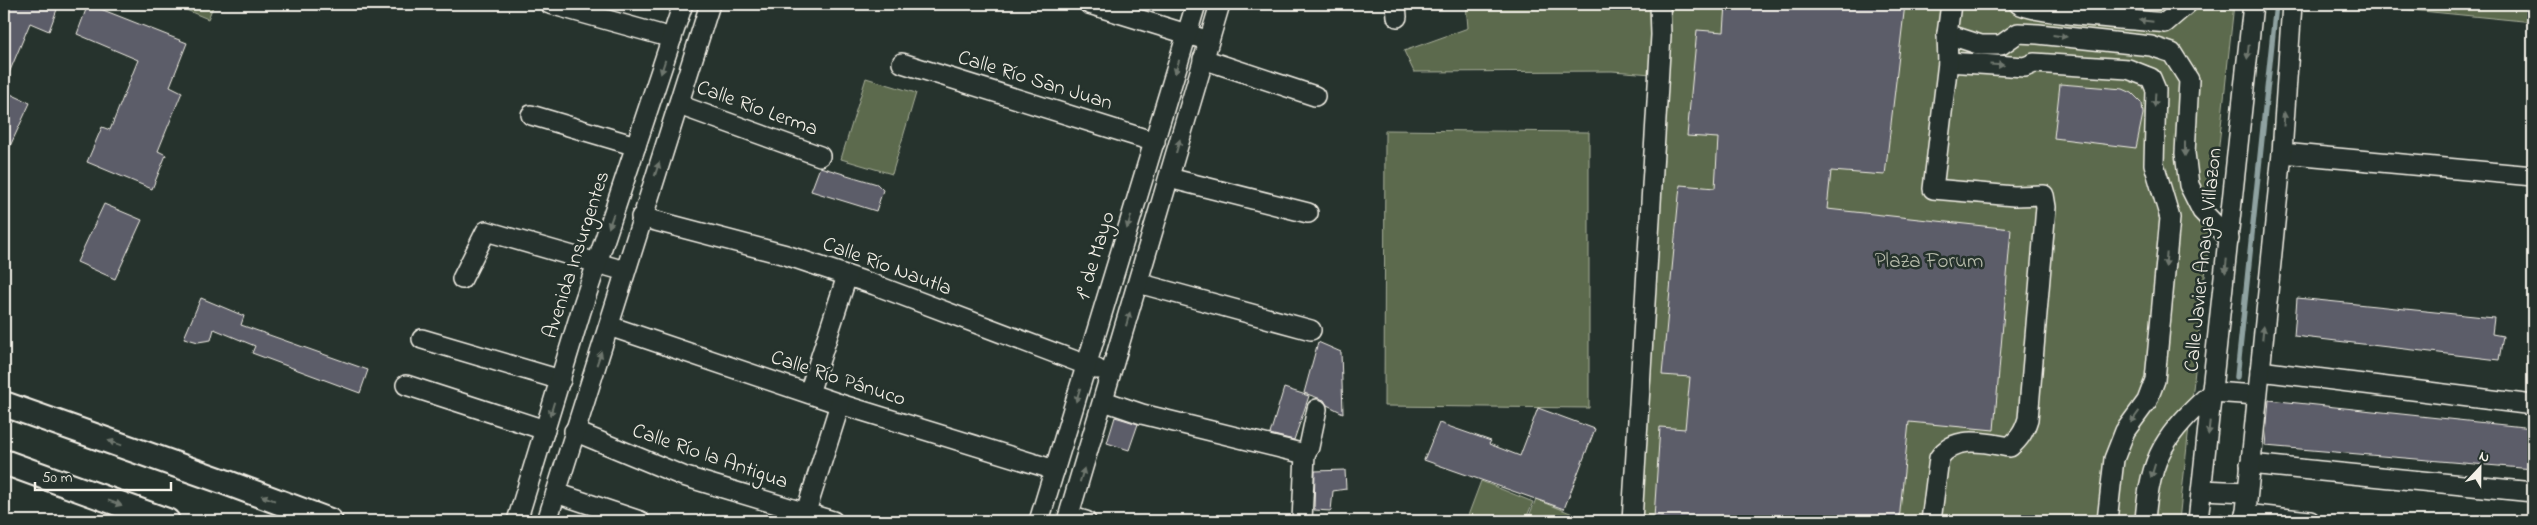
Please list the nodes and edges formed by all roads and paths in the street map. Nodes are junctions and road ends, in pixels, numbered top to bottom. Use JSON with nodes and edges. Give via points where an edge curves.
{"nodes":[{"id":1,"x":550,"y":4,"type":"edge"},
{"id":2,"x":683,"y":4,"type":"edge"},
{"id":3,"x":710,"y":4,"type":"edge"},
{"id":4,"x":1088,"y":4,"type":"edge"},
{"id":5,"x":1196,"y":4,"type":"edge"},
{"id":6,"x":1220,"y":4,"type":"edge"},
{"id":7,"x":1660,"y":4,"type":"edge"},
{"id":8,"x":1951,"y":4,"type":"edge"},
{"id":9,"x":2019,"y":4,"type":"edge"},
{"id":10,"x":2187,"y":4,"type":"edge"},
{"id":11,"x":2253,"y":4,"type":"edge"},
{"id":12,"x":2292,"y":4,"type":"edge"},
{"id":13,"x":1187,"y":34,"type":"junction"},
{"id":14,"x":1947,"y":34,"type":"junction"},
{"id":15,"x":672,"y":38,"type":"junction"},
{"id":16,"x":1206,"y":50,"type":"junction"},
{"id":17,"x":1948,"y":62,"type":"junction"},
{"id":18,"x":902,"y":63,"type":"dead end"},
{"id":19,"x":1314,"y":96,"type":"dead end"},
{"id":20,"x":679,"y":105,"type":"junction"},
{"id":21,"x":531,"y":115,"type":"dead end"},
{"id":22,"x":1155,"y":142,"type":"junction"},
{"id":23,"x":636,"y":146,"type":"junction"},
{"id":24,"x":2282,"y":153,"type":"junction"},
{"id":25,"x":820,"y":156,"type":"dead end"},
{"id":26,"x":2533,"y":176,"type":"edge"},
{"id":27,"x":1169,"y":178,"type":"junction"},
{"id":28,"x":1308,"y":213,"type":"dead end"},
{"id":29,"x":641,"y":217,"type":"junction"},
{"id":30,"x":2229,"y":239,"type":"junction"},
{"id":31,"x":597,"y":263,"type":"junction"},
{"id":32,"x":625,"y":271,"type":"junction"},
{"id":33,"x":847,"y":276,"type":"junction"},
{"id":34,"x":462,"y":279,"type":"dead end"},
{"id":35,"x":1138,"y":283,"type":"junction"},
{"id":36,"x":609,"y":326,"type":"junction"},
{"id":37,"x":1311,"y":330,"type":"dead end"},
{"id":38,"x":422,"y":339,"type":"dead end"},
{"id":39,"x":1087,"y":365,"type":"junction"},
{"id":40,"x":2260,"y":371,"type":"junction"},
{"id":41,"x":1112,"y":374,"type":"junction"},
{"id":42,"x":561,"y":380,"type":"junction"},
{"id":43,"x":406,"y":386,"type":"dead end"},
{"id":44,"x":2212,"y":392,"type":"junction"},
{"id":45,"x":809,"y":393,"type":"junction"},
{"id":46,"x":2257,"y":395,"type":"junction"},
{"id":47,"x":1104,"y":402,"type":"junction"},
{"id":48,"x":4,"y":404,"type":"edge"},
{"id":49,"x":840,"y":404,"type":"junction"},
{"id":50,"x":2533,"y":405,"type":"edge"},
{"id":51,"x":1317,"y":409,"type":"dead end"},
{"id":52,"x":545,"y":430,"type":"junction"},
{"id":53,"x":574,"y":431,"type":"junction"},
{"id":54,"x":1307,"y":450,"type":"junction"},
{"id":55,"x":4,"y":462,"type":"edge"},
{"id":56,"x":2250,"y":464,"type":"junction"},
{"id":57,"x":1055,"y":470,"type":"junction"},
{"id":58,"x":2202,"y":490,"type":"junction"},
{"id":59,"x":2248,"y":492,"type":"junction"},
{"id":60,"x":2533,"y":492,"type":"edge"},
{"id":61,"x":556,"y":493,"type":"junction"},
{"id":62,"x":804,"y":517,"type":"edge"},
{"id":63,"x":2245,"y":518,"type":"edge"},
{"id":64,"x":1074,"y":519,"type":"edge"},
{"id":65,"x":167,"y":521,"type":"edge"},
{"id":66,"x":330,"y":521,"type":"edge"},
{"id":67,"x":517,"y":521,"type":"edge"},
{"id":68,"x":547,"y":521,"type":"edge"},
{"id":69,"x":640,"y":521,"type":"edge"},
{"id":70,"x":833,"y":521,"type":"edge"},
{"id":71,"x":1039,"y":521,"type":"edge"},
{"id":72,"x":1302,"y":521,"type":"edge"},
{"id":73,"x":1632,"y":521,"type":"edge"},
{"id":74,"x":1931,"y":521,"type":"edge"},
{"id":75,"x":2107,"y":521,"type":"edge"},
{"id":76,"x":2144,"y":521,"type":"edge"},
{"id":77,"x":2198,"y":521,"type":"edge"},
{"id":78,"x":2310,"y":521,"type":"edge"}],
"edges":[{"from":1,"to":15,"type":"street"},
{"from":2,"to":15,"type":"street","name":"Avenida Insurgentes"},
{"from":3,"to":20,"type":"street"},
{"from":4,"to":13,"type":"street"},
{"from":5,"to":13,"type":"street","name":"1° de Mayo"},
{"from":6,"to":16,"type":"street"},
{"from":7,"to":73,"type":"street"},
{"from":8,"to":14,"type":"street"},
{"from":10,"to":9,"type":"street","one_way":true,"via":[[2165,23],[2051,11]]},
{"from":11,"to":30,"type":"street","name":"Calle Javier Anaya Villazon","one_way":true},
{"from":24,"to":12,"type":"street","one_way":true},
{"from":13,"to":16,"type":"street"},
{"from":13,"to":22,"type":"street","name":"1° de Mayo","one_way":true},
{"from":14,"to":17,"type":"street"},
{"from":14,"to":30,"type":"street","one_way":true,"via":[[1982,45],[2001,45],[2018,33],[2151,46],[2172,53],[2190,80],[2185,153],[2189,185],[2202,210]]},
{"from":15,"to":23,"type":"street","name":"Avenida Insurgentes","one_way":true},
{"from":16,"to":19,"type":"street"},
{"from":27,"to":16,"type":"street","one_way":true},
{"from":17,"to":74,"type":"street","via":[[1933,189],[2014,196],[2044,195],[2046,207],[2028,419],[2021,437],[2010,447],[1974,441],[1943,452],[1939,458]]},
{"from":17,"to":75,"type":"street","one_way":true,"via":[[2128,69],[2151,78],[2156,90],[2154,164],[2170,218],[2155,380],[2147,401],[2125,431],[2114,459]]},
{"from":18,"to":22,"type":"street","name":"Calle Río San Juan"},
{"from":20,"to":25,"type":"street","name":"Calle Río Lerma"},
{"from":29,"to":20,"type":"street","one_way":true},
{"from":21,"to":23,"type":"street"},
{"from":22,"to":39,"type":"street","name":"1° de Mayo","one_way":true},
{"from":23,"to":31,"type":"street","name":"Avenida Insurgentes","one_way":true},
{"from":24,"to":26,"type":"street"},
{"from":40,"to":24,"type":"street","one_way":true},
{"from":27,"to":28,"type":"street"},
{"from":27,"to":35,"type":"street"},
{"from":29,"to":32,"type":"street"},
{"from":29,"to":33,"type":"street","name":"Calle Río Nautla","via":[[786,255]]},
{"from":30,"to":44,"type":"street","name":"Calle Javier Anaya Villazon","one_way":true},
{"from":31,"to":32,"type":"street"},
{"from":31,"to":34,"type":"street","via":[[486,232]]},
{"from":31,"to":42,"type":"street","name":"Avenida Insurgentes"},
{"from":32,"to":36,"type":"street"},
{"from":33,"to":39,"type":"street","name":"Calle Río Nautla"},
{"from":33,"to":45,"type":"street"},
{"from":35,"to":37,"type":"street"},
{"from":41,"to":35,"type":"street","one_way":true},
{"from":36,"to":45,"type":"street","name":"Calle Río Pánuco"},
{"from":53,"to":36,"type":"street","one_way":true},
{"from":38,"to":42,"type":"street"},
{"from":39,"to":41,"type":"street","name":"Calle Río Nautla"},
{"from":39,"to":57,"type":"street","name":"1° de Mayo","one_way":true},
{"from":40,"to":46,"type":"street"},
{"from":40,"to":50,"type":"street"},
{"from":41,"to":47,"type":"street"},
{"from":42,"to":52,"type":"street","name":"Avenida Insurgentes","one_way":true},
{"from":43,"to":52,"type":"street"},
{"from":44,"to":46,"type":"street"},
{"from":44,"to":58,"type":"street","name":"Calle Javier Anaya Villazon","one_way":true},
{"from":44,"to":76,"type":"street","one_way":true,"via":[[2180,421],[2160,450],[2148,489]]},
{"from":45,"to":49,"type":"street","name":"Calle Río Pánuco"},
{"from":46,"to":56,"type":"street"},
{"from":47,"to":54,"type":"street","via":[[1142,414]]},
{"from":64,"to":47,"type":"street","one_way":true},
{"from":66,"to":48,"type":"main road","one_way":true},
{"from":49,"to":57,"type":"street","name":"Calle Río Pánuco"},
{"from":49,"to":62,"type":"street"},
{"from":51,"to":54,"type":"street"},
{"from":52,"to":67,"type":"street","name":"Avenida Insurgentes"},
{"from":53,"to":61,"type":"street"},
{"from":53,"to":62,"type":"street","name":"Calle Río la Antigua","via":[[683,476]]},
{"from":54,"to":72,"type":"street"},
{"from":55,"to":65,"type":"main road","one_way":true},
{"from":56,"to":59,"type":"street"},
{"from":56,"to":60,"type":"street"},
{"from":57,"to":71,"type":"street","name":"1° de Mayo"},
{"from":58,"to":59,"type":"street"},
{"from":58,"to":77,"type":"street","name":"Calle Javier Anaya Villazon"},
{"from":59,"to":63,"type":"street"},
{"from":61,"to":68,"type":"street"},
{"from":61,"to":69,"type":"street"},
{"from":62,"to":70,"type":"street","name":"Calle Río la Antigua"},
{"from":63,"to":78,"type":"street"}]}
